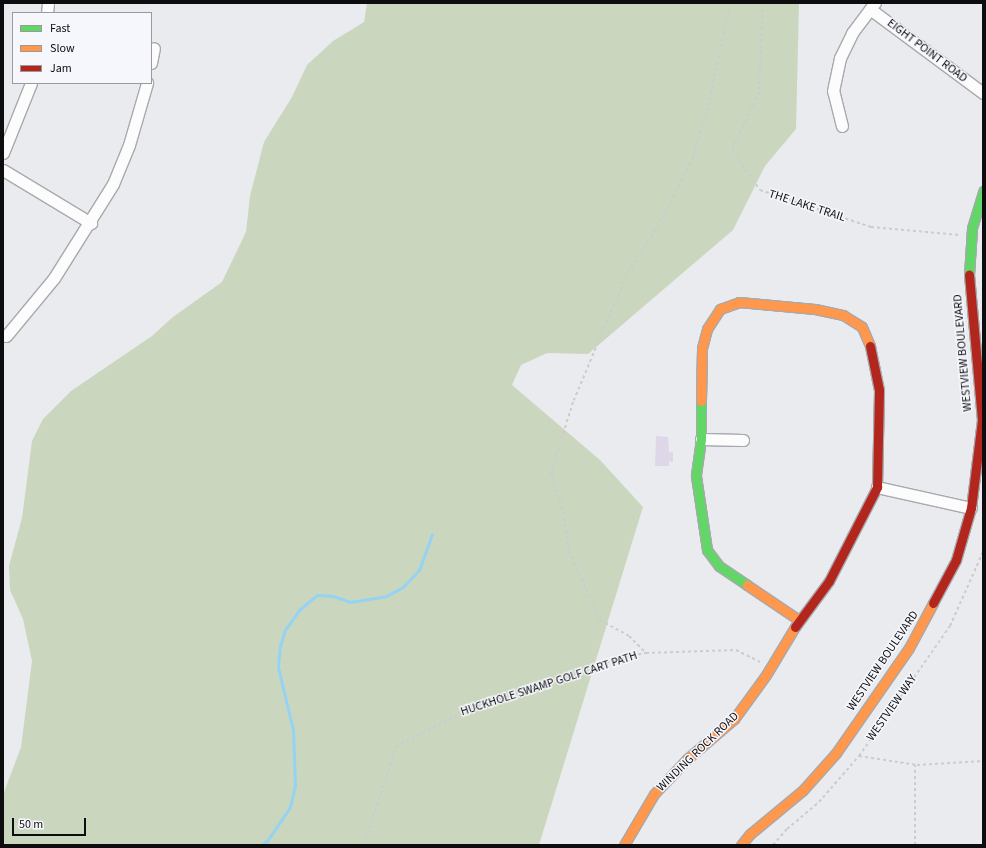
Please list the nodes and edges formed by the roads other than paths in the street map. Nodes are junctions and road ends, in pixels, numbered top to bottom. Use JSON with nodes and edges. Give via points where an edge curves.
{"nodes":[{"id":1,"x":872,"y":6,"type":"edge"},
{"id":2,"x":154,"y":48,"type":"dead end"},
{"id":3,"x":152,"y":58,"type":"edge"},
{"id":4,"x":31,"y":84,"type":"edge"},
{"id":5,"x":147,"y":84,"type":"edge"},
{"id":6,"x":983,"y":93,"type":"edge"},
{"id":7,"x":842,"y":126,"type":"dead end"},
{"id":8,"x":3,"y":153,"type":"edge"},
{"id":9,"x":3,"y":170,"type":"edge"},
{"id":10,"x":983,"y":191,"type":"edge"},
{"id":11,"x":91,"y":223,"type":"junction"},
{"id":12,"x":6,"y":336,"type":"dead end"},
{"id":13,"x":701,"y":439,"type":"junction"},
{"id":14,"x":743,"y":440,"type":"dead end"},
{"id":15,"x":877,"y":487,"type":"junction"},
{"id":16,"x":971,"y":508,"type":"junction"},
{"id":17,"x":799,"y":620,"type":"junction"},
{"id":18,"x":624,"y":845,"type":"edge"},
{"id":19,"x":741,"y":845,"type":"edge"}],
"edges":[{"from":1,"to":6,"type":"street","name":"EIGHT POINT ROAD"},
{"from":1,"to":7,"type":"street","via":[[852,33],[840,58],[833,92]]},
{"from":2,"to":3,"type":"street"},
{"from":4,"to":8,"type":"street"},
{"from":5,"to":11,"type":"street","via":[[130,145],[113,184]]},
{"from":9,"to":11,"type":"street"},
{"from":10,"to":16,"type":"street","name":"WESTVIEW BOULEVARD","via":[[972,237],[969,283],[982,420]]},
{"from":11,"to":12,"type":"street","via":[[54,278]]},
{"from":13,"to":14,"type":"street"},
{"from":13,"to":15,"type":"street","name":"WINDING ROCK ROAD","via":[[702,348],[707,329],[720,309],[739,302],[815,309],[843,315],[862,327],[873,353],[879,390]]},
{"from":13,"to":17,"type":"street","name":"WINDING ROCK ROAD","via":[[696,476],[707,550],[719,566],[738,581]]},
{"from":15,"to":16,"type":"street"},
{"from":15,"to":17,"type":"street","name":"WINDING ROCK ROAD","via":[[829,581]]},
{"from":16,"to":19,"type":"street","name":"WESTVIEW BOULEVARD","via":[[956,560],[909,648],[831,758],[803,790],[750,834]]},
{"from":17,"to":18,"type":"street","name":"WINDING ROCK ROAD","via":[[734,719],[686,760],[654,794]]}]}
